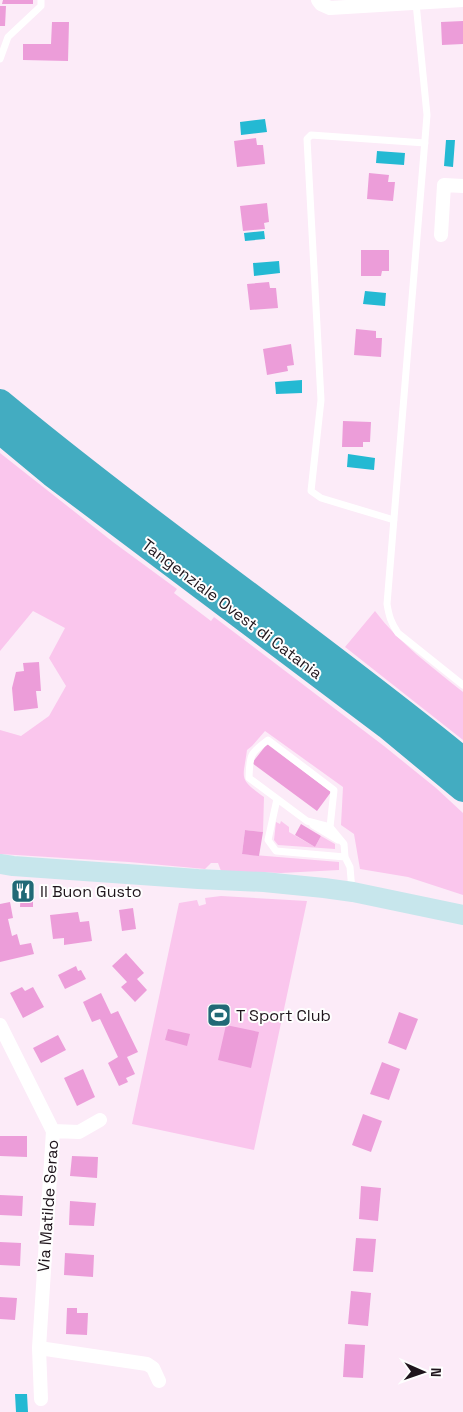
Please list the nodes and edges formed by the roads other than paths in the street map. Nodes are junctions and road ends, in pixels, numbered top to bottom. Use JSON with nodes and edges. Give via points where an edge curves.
{"nodes":[{"id":1,"x":41,"y":0,"type":"edge"},
{"id":2,"x":463,"y":0,"type":"edge"},
{"id":3,"x":319,"y":2,"type":"edge"},
{"id":4,"x":416,"y":2,"type":"junction"},
{"id":5,"x":0,"y":59,"type":"edge"},
{"id":6,"x":425,"y":143,"type":"junction"},
{"id":7,"x":463,"y":186,"type":"edge"},
{"id":8,"x":441,"y":235,"type":"dead end"},
{"id":9,"x":0,"y":402,"type":"edge"},
{"id":10,"x":0,"y":431,"type":"edge"},
{"id":11,"x":394,"y":520,"type":"junction"},
{"id":12,"x":463,"y":685,"type":"edge"},
{"id":13,"x":463,"y":760,"type":"edge"},
{"id":14,"x":463,"y":789,"type":"edge"},
{"id":15,"x":277,"y":799,"type":"junction"},
{"id":16,"x":307,"y":821,"type":"junction"},
{"id":17,"x":330,"y":827,"type":"junction"},
{"id":18,"x":344,"y":844,"type":"junction"},
{"id":19,"x":345,"y":857,"type":"junction"},
{"id":20,"x":4,"y":866,"type":"edge"},
{"id":21,"x":353,"y":892,"type":"junction"},
{"id":22,"x":462,"y":916,"type":"edge"},
{"id":23,"x":0,"y":1025,"type":"edge"},
{"id":24,"x":100,"y":1120,"type":"dead end"},
{"id":25,"x":53,"y":1131,"type":"junction"},
{"id":26,"x":39,"y":1348,"type":"junction"},
{"id":27,"x":159,"y":1381,"type":"dead end"},
{"id":28,"x":41,"y":1399,"type":"dead end"}],
"edges":[{"from":1,"to":5,"type":"lane","via":[[41,6],[8,37]]},
{"from":2,"to":4,"type":"street"},
{"from":3,"to":4,"type":"street","via":[[330,8]]},
{"from":4,"to":6,"type":"lane","via":[[427,116]]},
{"from":6,"to":11,"type":"lane"},
{"from":6,"to":11,"type":"lane","via":[[311,135],[307,139],[321,400],[311,491],[321,498]]},
{"from":7,"to":8,"type":"street","via":[[444,185]]},
{"from":9,"to":13,"type":"highway","name":"Tangenziale Ovest di Catania","via":[[65,456],[402,710]]},
{"from":10,"to":14,"type":"highway","name":"Tangenziale Ovest di Catania","via":[[52,474],[387,726]]},
{"from":11,"to":12,"type":"lane","via":[[387,604],[392,624]]},
{"from":15,"to":16,"type":"lane"},
{"from":15,"to":17,"type":"lane","via":[[249,778],[253,751],[268,740],[334,790]]},
{"from":15,"to":19,"type":"lane","via":[[268,840],[276,851]]},
{"from":16,"to":17,"type":"lane"},
{"from":16,"to":18,"type":"lane"},
{"from":17,"to":18,"type":"lane"},
{"from":18,"to":19,"type":"lane"},
{"from":19,"to":21,"type":"lane","via":[[350,867]]},
{"from":20,"to":21,"type":"main road","via":[[264,882]]},
{"from":21,"to":22,"type":"main road"},
{"from":23,"to":25,"type":"street","name":"Via Matilde Serao"},
{"from":24,"to":25,"type":"street","via":[[79,1132]]},
{"from":25,"to":26,"type":"street","name":"Via Matilde Serao"},
{"from":26,"to":27,"type":"street","via":[[147,1364],[153,1368]]},
{"from":26,"to":28,"type":"street","name":"Via Matilde Serao"}]}
